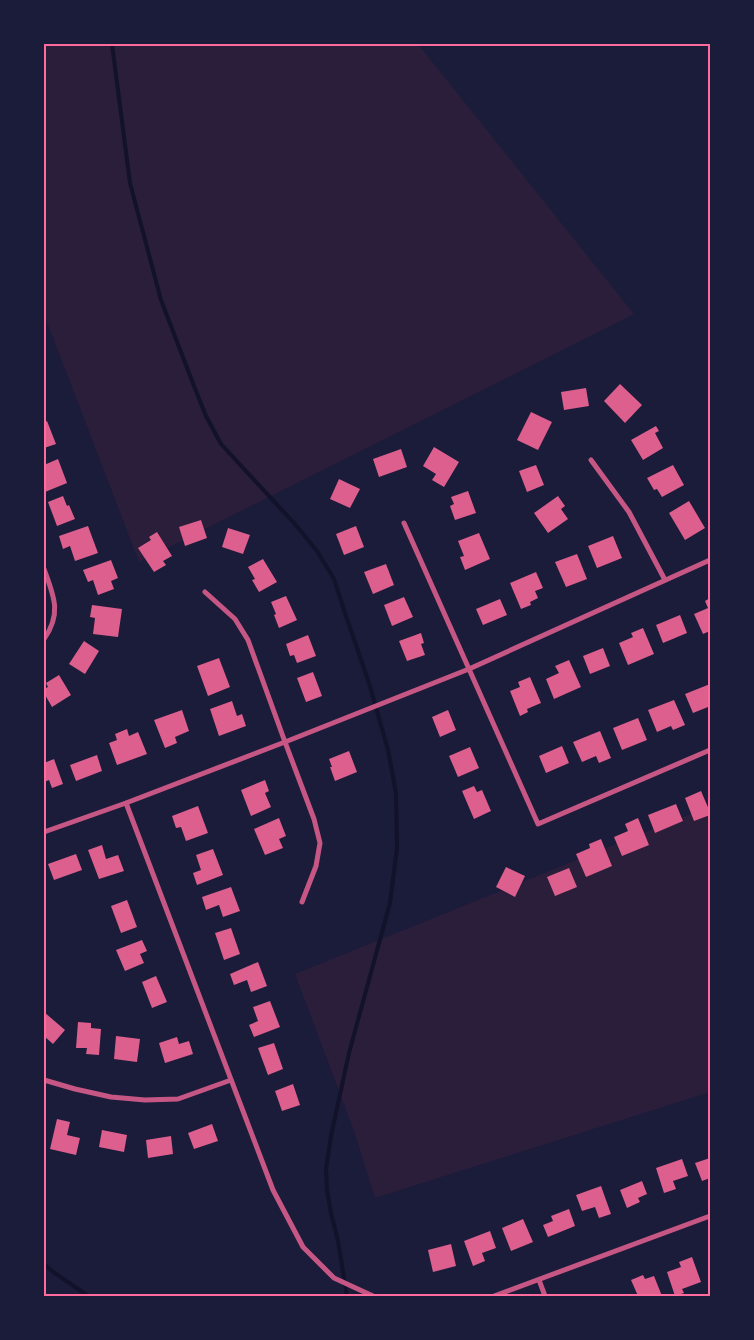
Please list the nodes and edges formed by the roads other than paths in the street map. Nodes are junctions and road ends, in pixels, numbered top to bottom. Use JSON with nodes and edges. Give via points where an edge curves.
{"nodes":[{"id":1,"x":591,"y":460,"type":"dead end"},
{"id":2,"x":404,"y":523,"type":"dead end"},
{"id":3,"x":710,"y":560,"type":"edge"},
{"id":4,"x":44,"y":569,"type":"edge"},
{"id":5,"x":665,"y":580,"type":"junction"},
{"id":6,"x":205,"y":592,"type":"dead end"},
{"id":7,"x":44,"y":639,"type":"edge"},
{"id":8,"x":470,"y":669,"type":"junction"},
{"id":9,"x":285,"y":742,"type":"junction"},
{"id":10,"x":710,"y":750,"type":"edge"},
{"id":11,"x":126,"y":803,"type":"junction"},
{"id":12,"x":44,"y":832,"type":"edge"},
{"id":13,"x":302,"y":902,"type":"dead end"},
{"id":14,"x":44,"y":1080,"type":"edge"},
{"id":15,"x":231,"y":1080,"type":"junction"},
{"id":16,"x":710,"y":1216,"type":"edge"},
{"id":17,"x":539,"y":1280,"type":"junction"},
{"id":18,"x":373,"y":1296,"type":"edge"},
{"id":19,"x":494,"y":1296,"type":"edge"},
{"id":20,"x":545,"y":1296,"type":"edge"}],
"edges":[{"from":1,"to":5,"type":"street","via":[[629,512]]},
{"from":2,"to":8,"type":"street"},
{"from":3,"to":5,"type":"street"},
{"from":4,"to":7,"type":"street","via":[[55,613],[51,629]]},
{"from":5,"to":8,"type":"street"},
{"from":6,"to":9,"type":"street","via":[[234,619],[248,640]]},
{"from":8,"to":9,"type":"street"},
{"from":8,"to":10,"type":"street","via":[[538,824]]},
{"from":9,"to":11,"type":"street"},
{"from":9,"to":13,"type":"street","via":[[320,843],[316,866]]},
{"from":11,"to":12,"type":"street"},
{"from":11,"to":15,"type":"street"},
{"from":14,"to":15,"type":"street","via":[[111,1097],[145,1100],[178,1099]]},
{"from":15,"to":18,"type":"street","via":[[273,1190],[303,1247],[334,1278]]},
{"from":16,"to":17,"type":"street"},
{"from":17,"to":19,"type":"street"},
{"from":17,"to":20,"type":"street"}]}
